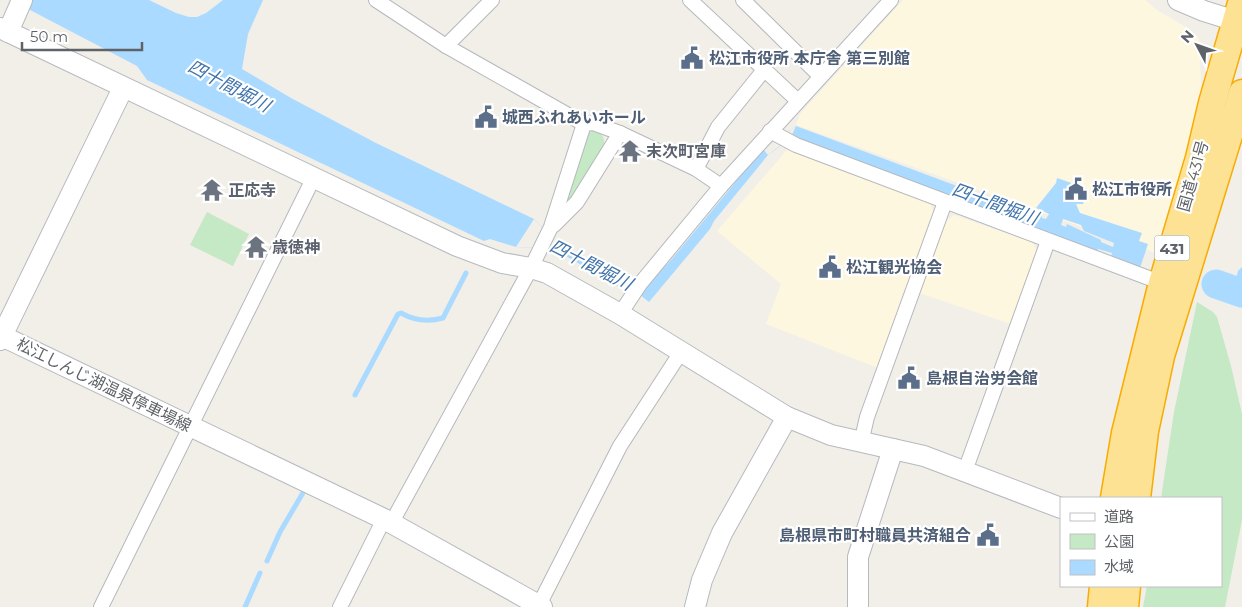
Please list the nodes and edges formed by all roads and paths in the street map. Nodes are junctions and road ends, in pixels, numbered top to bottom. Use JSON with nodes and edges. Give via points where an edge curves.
{"nodes":[{"id":1,"x":376,"y":0,"type":"edge"},
{"id":2,"x":492,"y":0,"type":"edge"},
{"id":3,"x":690,"y":0,"type":"edge"},
{"id":4,"x":743,"y":0,"type":"edge"},
{"id":5,"x":891,"y":0,"type":"edge"},
{"id":6,"x":1178,"y":0,"type":"edge"},
{"id":7,"x":20,"y":5,"type":"edge"},
{"id":8,"x":1240,"y":15,"type":"edge"},
{"id":9,"x":4,"y":30,"type":"edge"},
{"id":10,"x":446,"y":46,"type":"junction"},
{"id":11,"x":764,"y":70,"type":"junction"},
{"id":12,"x":820,"y":76,"type":"junction"},
{"id":13,"x":123,"y":88,"type":"junction"},
{"id":14,"x":1242,"y":93,"type":"edge"},
{"id":15,"x":798,"y":101,"type":"junction"},
{"id":16,"x":584,"y":124,"type":"junction"},
{"id":17,"x":620,"y":133,"type":"junction"},
{"id":18,"x":774,"y":133,"type":"junction"},
{"id":19,"x":696,"y":169,"type":"junction"},
{"id":20,"x":314,"y":177,"type":"junction"},
{"id":21,"x":721,"y":186,"type":"junction"},
{"id":22,"x":944,"y":202,"type":"junction"},
{"id":23,"x":551,"y":227,"type":"junction"},
{"id":24,"x":1048,"y":241,"type":"junction"},
{"id":25,"x":531,"y":268,"type":"junction"},
{"id":26,"x":1162,"y":283,"type":"junction"},
{"id":27,"x":625,"y":306,"type":"junction"},
{"id":28,"x":1,"y":337,"type":"edge"},
{"id":29,"x":681,"y":352,"type":"junction"},
{"id":30,"x":787,"y":417,"type":"junction"},
{"id":31,"x":191,"y":426,"type":"junction"},
{"id":32,"x":862,"y":443,"type":"junction"},
{"id":33,"x":893,"y":449,"type":"junction"},
{"id":34,"x":965,"y":471,"type":"junction"},
{"id":35,"x":1114,"y":497,"type":"edge"},
{"id":36,"x":1137,"y":497,"type":"edge"},
{"id":37,"x":1060,"y":508,"type":"edge"},
{"id":38,"x":388,"y":520,"type":"junction"},
{"id":39,"x":1103,"y":587,"type":"edge"},
{"id":40,"x":1127,"y":587,"type":"edge"},
{"id":41,"x":540,"y":606,"type":"edge"},
{"id":42,"x":101,"y":607,"type":"edge"},
{"id":43,"x":340,"y":607,"type":"edge"},
{"id":44,"x":695,"y":607,"type":"edge"},
{"id":45,"x":858,"y":607,"type":"edge"},
{"id":46,"x":1101,"y":607,"type":"edge"},
{"id":47,"x":1124,"y":607,"type":"edge"}],
"edges":[{"from":1,"to":10,"type":"street"},
{"from":2,"to":10,"type":"street"},
{"from":3,"to":11,"type":"street"},
{"from":4,"to":12,"type":"street"},
{"from":5,"to":12,"type":"street"},
{"from":6,"to":8,"type":"street"},
{"from":7,"to":9,"type":"street"},
{"from":8,"to":26,"type":"highway","name":"国道431号","number":"431"},
{"from":9,"to":13,"type":"street"},
{"from":10,"to":16,"type":"street"},
{"from":11,"to":15,"type":"street"},
{"from":11,"to":19,"type":"street","via":[[718,127]]},
{"from":12,"to":15,"type":"street"},
{"from":13,"to":20,"type":"street"},
{"from":13,"to":28,"type":"street","name":"松江しんじ湖温泉停車場線"},
{"from":14,"to":36,"type":"highway","name":"国道431号","number":"431","via":[[1161,356],[1145,431]]},
{"from":15,"to":18,"type":"street"},
{"from":16,"to":17,"type":"street","via":[[593,123]]},
{"from":16,"to":23,"type":"street"},
{"from":17,"to":19,"type":"street"},
{"from":17,"to":23,"type":"street","via":[[577,202]]},
{"from":18,"to":21,"type":"street"},
{"from":18,"to":22,"type":"street","via":[[796,145]]},
{"from":19,"to":21,"type":"street"},
{"from":20,"to":25,"type":"street","via":[[457,246],[502,263]]},
{"from":20,"to":31,"type":"street"},
{"from":21,"to":27,"type":"street"},
{"from":22,"to":24,"type":"street"},
{"from":22,"to":32,"type":"street","via":[[867,417]]},
{"from":23,"to":25,"type":"street"},
{"from":24,"to":26,"type":"street"},
{"from":24,"to":34,"type":"street"},
{"from":25,"to":27,"type":"street"},
{"from":25,"to":38,"type":"street"},
{"from":26,"to":35,"type":"highway","name":"国道431号","number":"431","via":[[1125,433]]},
{"from":27,"to":29,"type":"street"},
{"from":28,"to":31,"type":"street","name":"松江しんじ湖温泉停車場線"},
{"from":29,"to":30,"type":"street"},
{"from":29,"to":41,"type":"street","via":[[620,446]]},
{"from":30,"to":32,"type":"street","via":[[831,435]]},
{"from":30,"to":44,"type":"street","via":[[719,540],[702,580]]},
{"from":31,"to":38,"type":"street","name":"松江しんじ湖温泉停車場線"},
{"from":31,"to":42,"type":"street"},
{"from":32,"to":33,"type":"street"},
{"from":33,"to":34,"type":"street"},
{"from":33,"to":45,"type":"street","via":[[858,557]]},
{"from":34,"to":37,"type":"street"},
{"from":38,"to":41,"type":"street","name":"松江しんじ湖温泉停車場線"},
{"from":38,"to":43,"type":"street"},
{"from":39,"to":46,"type":"highway"},
{"from":40,"to":47,"type":"highway"}]}
